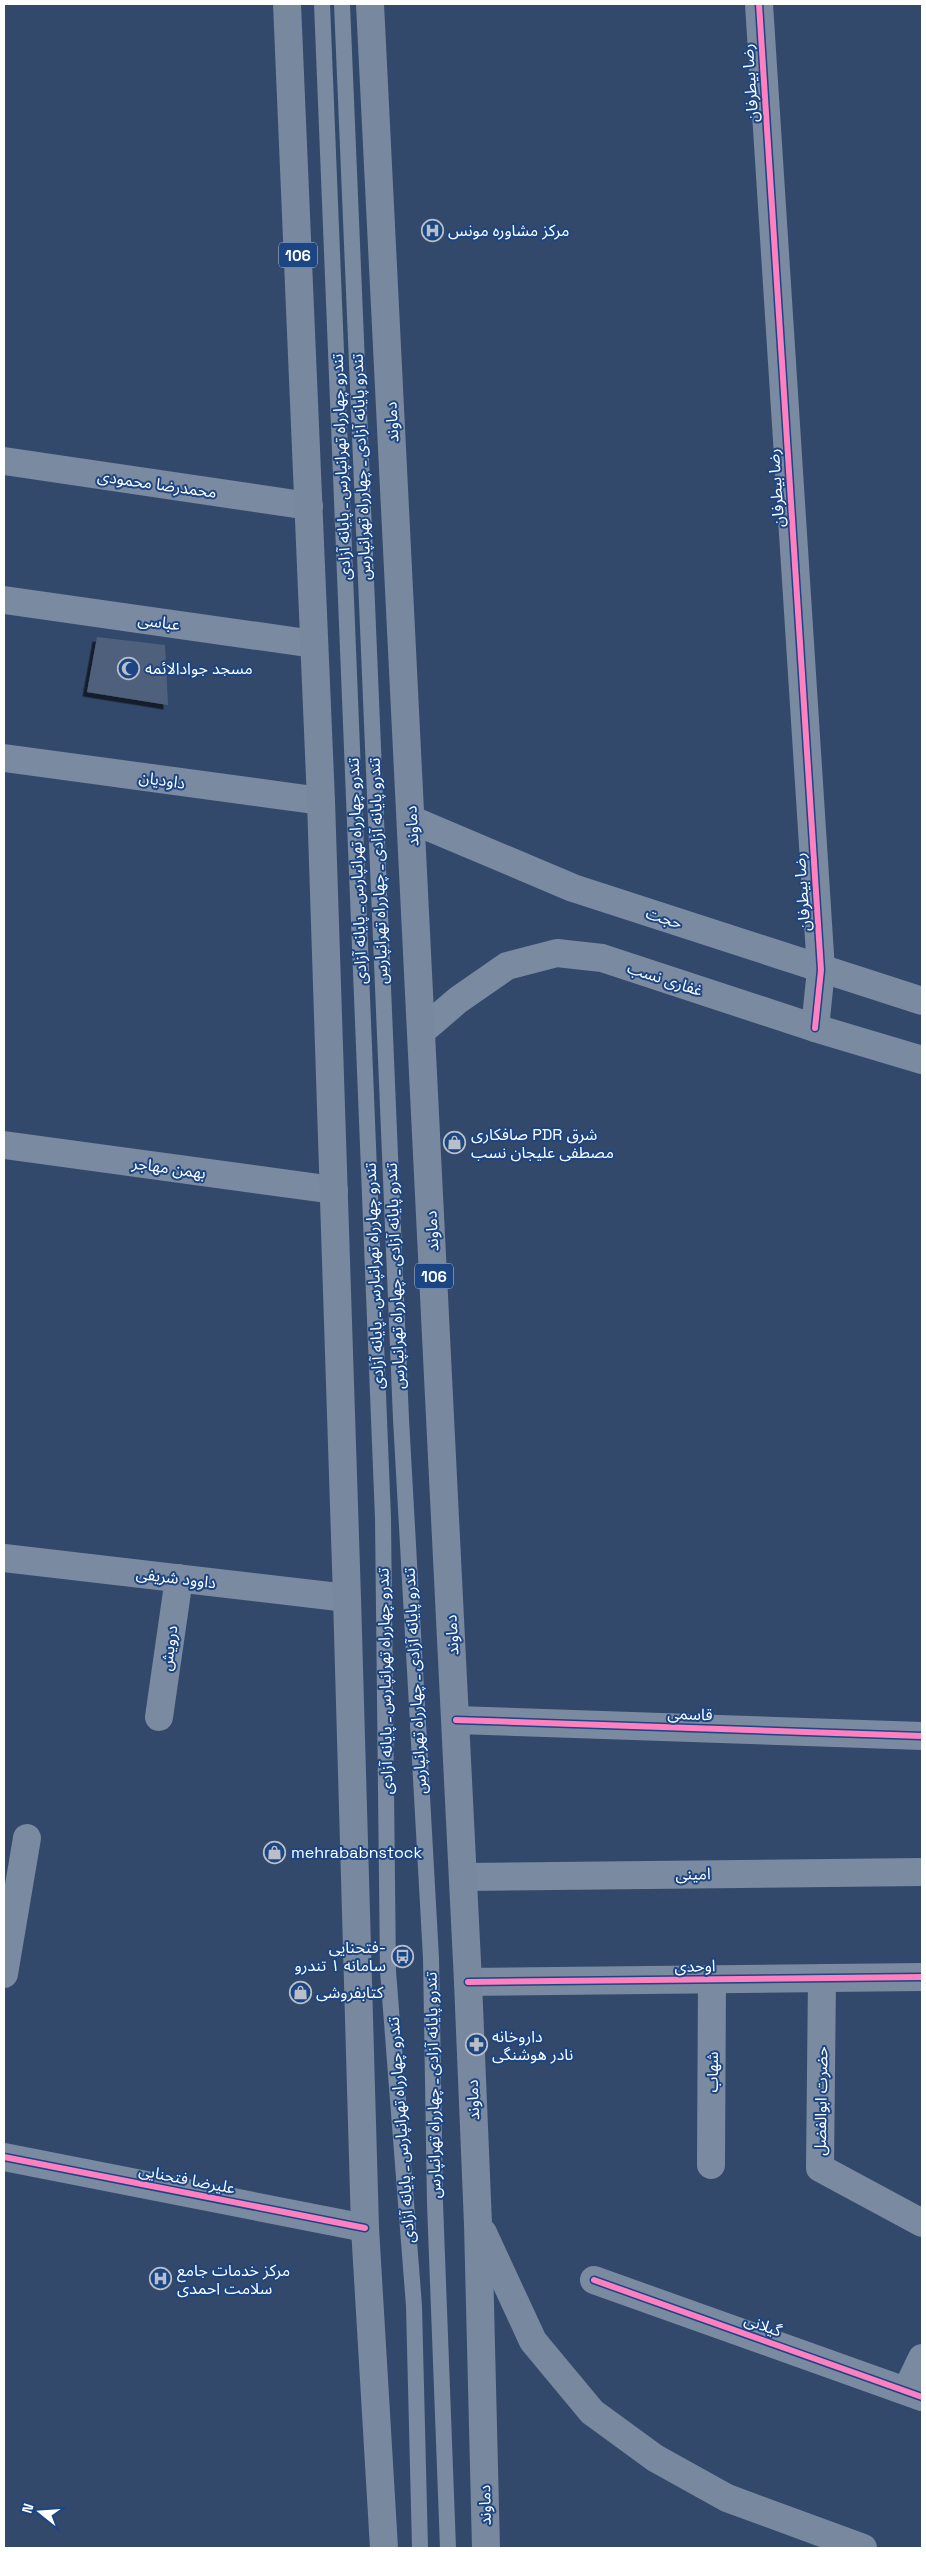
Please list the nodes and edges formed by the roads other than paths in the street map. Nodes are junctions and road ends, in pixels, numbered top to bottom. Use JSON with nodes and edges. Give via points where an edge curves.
{"nodes":[{"id":1,"x":287,"y":4,"type":"edge"},
{"id":2,"x":322,"y":4,"type":"edge"},
{"id":3,"x":342,"y":4,"type":"edge"},
{"id":4,"x":370,"y":4,"type":"edge"},
{"id":5,"x":759,"y":4,"type":"edge"},
{"id":6,"x":4,"y":461,"type":"edge"},
{"id":7,"x":310,"y":506,"type":"junction"},
{"id":8,"x":4,"y":600,"type":"edge"},
{"id":9,"x":314,"y":644,"type":"junction"},
{"id":10,"x":4,"y":758,"type":"edge"},
{"id":11,"x":320,"y":801,"type":"junction"},
{"id":12,"x":412,"y":820,"type":"junction"},
{"id":13,"x":821,"y":970,"type":"junction"},
{"id":14,"x":922,"y":1001,"type":"edge"},
{"id":15,"x":815,"y":1028,"type":"junction"},
{"id":16,"x":422,"y":1031,"type":"junction"},
{"id":17,"x":922,"y":1060,"type":"edge"},
{"id":18,"x":4,"y":1145,"type":"edge"},
{"id":19,"x":334,"y":1190,"type":"junction"},
{"id":20,"x":4,"y":1558,"type":"edge"},
{"id":21,"x":179,"y":1578,"type":"junction"},
{"id":22,"x":347,"y":1598,"type":"junction"},
{"id":23,"x":159,"y":1717,"type":"dead end"},
{"id":24,"x":456,"y":1720,"type":"junction"},
{"id":25,"x":922,"y":1736,"type":"edge"},
{"id":26,"x":28,"y":1838,"type":"dead end"},
{"id":27,"x":922,"y":1872,"type":"edge"},
{"id":28,"x":463,"y":1877,"type":"junction"},
{"id":29,"x":4,"y":1974,"type":"edge"},
{"id":30,"x":922,"y":1977,"type":"edge"},
{"id":31,"x":822,"y":1978,"type":"junction"},
{"id":32,"x":712,"y":1979,"type":"junction"},
{"id":33,"x":468,"y":1982,"type":"junction"},
{"id":34,"x":4,"y":2157,"type":"edge"},
{"id":35,"x":711,"y":2165,"type":"dead end"},
{"id":36,"x":922,"y":2223,"type":"edge"},
{"id":37,"x":478,"y":2224,"type":"junction"},
{"id":38,"x":365,"y":2228,"type":"junction"},
{"id":39,"x":594,"y":2280,"type":"dead end"},
{"id":40,"x":922,"y":2358,"type":"edge"},
{"id":41,"x":914,"y":2394,"type":"edge"},
{"id":42,"x":384,"y":2548,"type":"edge"},
{"id":43,"x":420,"y":2548,"type":"edge"},
{"id":44,"x":448,"y":2548,"type":"edge"},
{"id":45,"x":486,"y":2548,"type":"edge"},
{"id":46,"x":862,"y":2548,"type":"edge"}],
"edges":[{"from":1,"to":7,"type":"main road","number":"106"},
{"from":2,"to":43,"type":"lane","name":"تندرو چهارراه تهرانپارس ـ پایانه آزادی","via":[[383,1518],[388,1971],[414,2306]]},
{"from":3,"to":44,"type":"lane","name":"تندرو پایانه آزادی ـ چهارراه تهرانپارس","via":[[401,1419],[431,1958],[435,2203]]},
{"from":4,"to":12,"type":"main road","name":"دماوند","number":"106"},
{"from":5,"to":13,"type":"street","name":"رضا بیطرفان"},
{"from":6,"to":7,"type":"street","name":"محمدرضا محمودی"},
{"from":7,"to":9,"type":"main road","number":"106"},
{"from":8,"to":9,"type":"street","name":"عباسی"},
{"from":9,"to":11,"type":"main road","number":"106"},
{"from":10,"to":11,"type":"street","name":"داودیان"},
{"from":11,"to":19,"type":"main road","number":"106"},
{"from":12,"to":13,"type":"street","name":"حجت","via":[[573,888]]},
{"from":12,"to":16,"type":"main road","name":"دماوند","number":"106"},
{"from":13,"to":14,"type":"street","name":"حجت"},
{"from":13,"to":15,"type":"street","name":"رضا بیطرفان"},
{"from":15,"to":16,"type":"street","name":"غفاری نسب","via":[[602,958],[557,953],[506,966]]},
{"from":15,"to":17,"type":"street","name":"غفاری نسب"},
{"from":16,"to":24,"type":"main road","name":"دماوند","number":"106"},
{"from":18,"to":19,"type":"street","name":"بهمن مهاجر"},
{"from":19,"to":22,"type":"main road","number":"106"},
{"from":20,"to":21,"type":"street","name":"داوود شریفی"},
{"from":21,"to":22,"type":"street","name":"داوود شریفی"},
{"from":21,"to":23,"type":"street","name":"درویش"},
{"from":22,"to":38,"type":"main road","number":"106"},
{"from":24,"to":25,"type":"street","name":"قاسمی"},
{"from":24,"to":28,"type":"main road","name":"دماوند","number":"106"},
{"from":26,"to":29,"type":"street"},
{"from":27,"to":28,"type":"street","name":"امینی"},
{"from":28,"to":33,"type":"main road","name":"دماوند","number":"106"},
{"from":30,"to":31,"type":"street","name":"اوحدی"},
{"from":31,"to":32,"type":"street","name":"اوحدی"},
{"from":31,"to":36,"type":"street","name":"حضرت ابوالفضل","via":[[820,2168]]},
{"from":32,"to":33,"type":"street","name":"اوحدی"},
{"from":32,"to":35,"type":"street","name":"شهاب"},
{"from":33,"to":37,"type":"main road","name":"دماوند","number":"106"},
{"from":34,"to":38,"type":"street","name":"علیرضا فتحنایی"},
{"from":37,"to":45,"type":"main road","name":"دماوند","number":"106"},
{"from":37,"to":46,"type":"main road","via":[[533,2341],[592,2412],[655,2458],[727,2498]]},
{"from":38,"to":42,"type":"main road","number":"106"},
{"from":39,"to":41,"type":"street","name":"گیلانی"},
{"from":40,"to":41,"type":"street"}]}
